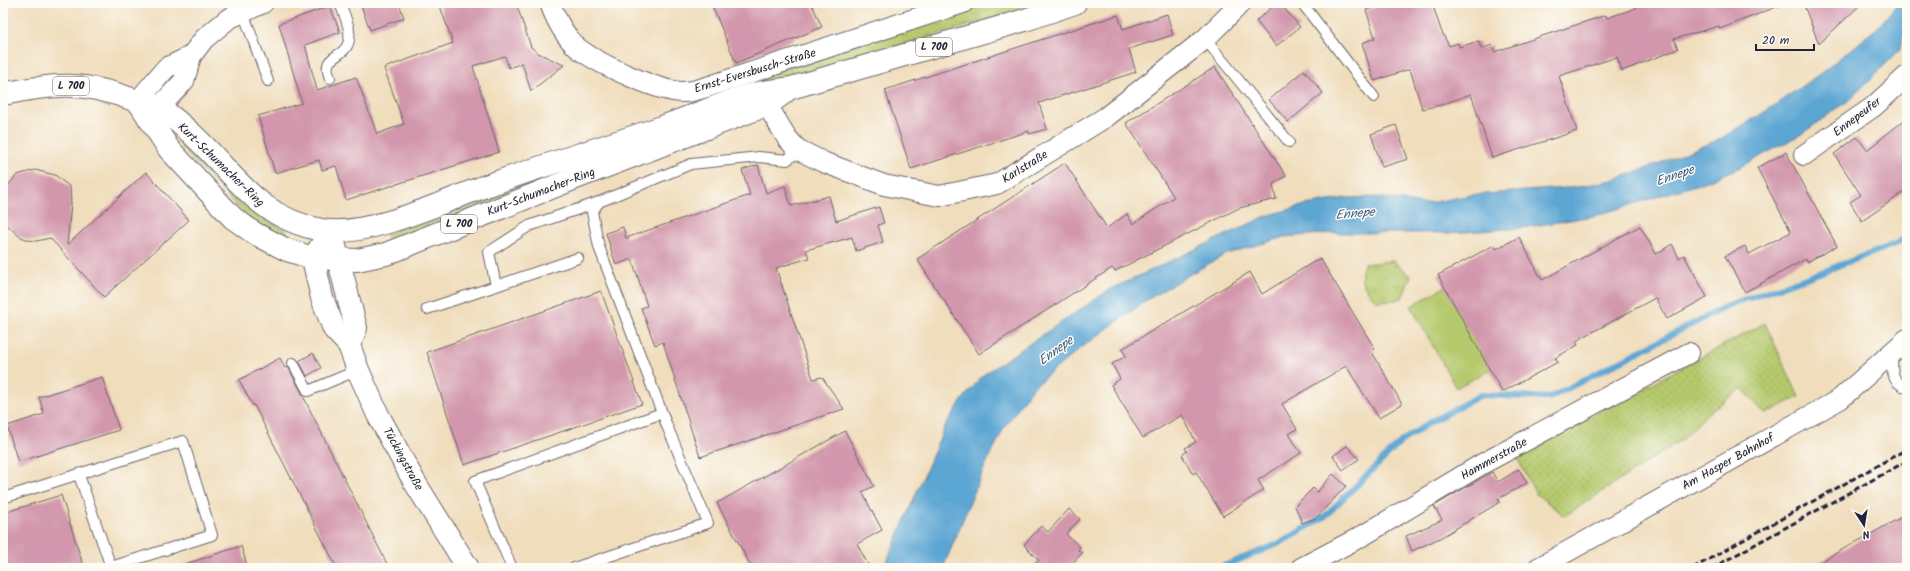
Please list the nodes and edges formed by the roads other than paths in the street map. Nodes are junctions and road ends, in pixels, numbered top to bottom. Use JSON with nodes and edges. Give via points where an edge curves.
{"nodes":[{"id":1,"x":263,"y":3,"type":"edge"},
{"id":2,"x":340,"y":3,"type":"edge"},
{"id":3,"x":550,"y":3,"type":"edge"},
{"id":4,"x":963,"y":3,"type":"edge"},
{"id":5,"x":1075,"y":3,"type":"edge"},
{"id":6,"x":1241,"y":3,"type":"edge"},
{"id":7,"x":1302,"y":3,"type":"edge"},
{"id":8,"x":243,"y":12,"type":"junction"},
{"id":9,"x":1205,"y":39,"type":"junction"},
{"id":10,"x":1907,"y":76,"type":"edge"},
{"id":11,"x":330,"y":78,"type":"dead end"},
{"id":12,"x":268,"y":81,"type":"dead end"},
{"id":13,"x":791,"y":88,"type":"junction"},
{"id":14,"x":3,"y":94,"type":"edge"},
{"id":15,"x":1374,"y":97,"type":"dead end"},
{"id":16,"x":767,"y":105,"type":"junction"},
{"id":17,"x":148,"y":109,"type":"junction"},
{"id":18,"x":1289,"y":142,"type":"dead end"},
{"id":19,"x":797,"y":149,"type":"junction"},
{"id":20,"x":1804,"y":155,"type":"dead end"},
{"id":21,"x":599,"y":202,"type":"junction"},
{"id":22,"x":331,"y":231,"type":"junction"},
{"id":23,"x":313,"y":258,"type":"junction"},
{"id":24,"x":578,"y":258,"type":"dead end"},
{"id":25,"x":338,"y":259,"type":"junction"},
{"id":26,"x":496,"y":286,"type":"junction"},
{"id":27,"x":427,"y":309,"type":"dead end"},
{"id":28,"x":349,"y":345,"type":"junction"},
{"id":29,"x":1900,"y":346,"type":"edge"},
{"id":30,"x":1689,"y":353,"type":"dead end"},
{"id":31,"x":293,"y":363,"type":"dead end"},
{"id":32,"x":358,"y":370,"type":"junction"},
{"id":33,"x":1907,"y":388,"type":"edge"},
{"id":34,"x":662,"y":413,"type":"junction"},
{"id":35,"x":79,"y":475,"type":"junction"},
{"id":36,"x":3,"y":498,"type":"edge"},
{"id":37,"x":468,"y":568,"type":"edge"},
{"id":38,"x":512,"y":568,"type":"edge"},
{"id":39,"x":574,"y":568,"type":"edge"},
{"id":40,"x":1301,"y":568,"type":"edge"},
{"id":41,"x":1538,"y":568,"type":"edge"}],
"edges":[{"from":1,"to":8,"type":"street"},
{"from":2,"to":11,"type":"lane","via":[[349,35],[347,46],[330,61],[327,70]]},
{"from":3,"to":4,"type":"street","name":"Ernst-Eversbusch-Straße","via":[[563,32],[579,48],[615,69],[667,90],[684,92],[716,84]]},
{"from":5,"to":13,"type":"main road","number":"L 700","via":[[1026,20]]},
{"from":6,"to":9,"type":"street","name":"Karlstraße"},
{"from":7,"to":15,"type":"lane"},
{"from":8,"to":12,"type":"lane"},
{"from":8,"to":17,"type":"street","via":[[228,19],[204,39],[191,56],[166,68]]},
{"from":9,"to":18,"type":"lane"},
{"from":9,"to":19,"type":"street","name":"Karlstraße","via":[[1106,117],[997,184],[939,196],[884,185],[823,162]]},
{"from":10,"to":20,"type":"street","name":"Ennepeufer","via":[[1873,107]]},
{"from":13,"to":16,"type":"main road","name":"Kurt-Schumacher-Ring","number":"L 700"},
{"from":13,"to":22,"type":"main road","name":"Kurt-Schumacher-Ring","number":"L 700","via":[[754,94],[380,225]]},
{"from":14,"to":17,"type":"main road","number":"L 700","via":[[58,85],[84,86],[110,91]]},
{"from":16,"to":19,"type":"street","name":"Karlstraße","via":[[787,138]]},
{"from":16,"to":25,"type":"main road","name":"Kurt-Schumacher-Ring","number":"L 700","via":[[386,254],[357,260]]},
{"from":17,"to":22,"type":"main road","name":"Kurt-Schumacher-Ring","number":"L 700","via":[[192,134],[246,192],[262,205],[286,220]]},
{"from":17,"to":23,"type":"main road","name":"Kurt-Schumacher-Ring","number":"L 700","via":[[169,149],[233,218],[272,244]]},
{"from":19,"to":21,"type":"lane","via":[[786,160],[759,157],[690,164]]},
{"from":21,"to":26,"type":"lane","via":[[530,226],[489,252]]},
{"from":21,"to":34,"type":"lane","via":[[592,212],[599,247]]},
{"from":22,"to":23,"type":"main road"},
{"from":22,"to":25,"type":"main road"},
{"from":23,"to":25,"type":"main road","name":"Kurt-Schumacher-Ring","number":"L 700"},
{"from":23,"to":28,"type":"main road","name":"Tückingstraße","via":[[322,298],[334,329]]},
{"from":24,"to":26,"type":"lane"},
{"from":25,"to":28,"type":"main road","via":[[356,328]]},
{"from":26,"to":27,"type":"lane"},
{"from":28,"to":32,"type":"main road","name":"Tückingstraße"},
{"from":29,"to":33,"type":"lane","via":[[1891,368],[1893,377],[1899,385]]},
{"from":29,"to":41,"type":"street","name":"Am Hasper Bahnhof","via":[[1840,399]]},
{"from":30,"to":40,"type":"street","name":"Hammerstraße","via":[[1482,464],[1364,535]]},
{"from":31,"to":32,"type":"lane","via":[[308,391]]},
{"from":32,"to":37,"type":"main road","name":"Tückingstraße","via":[[378,415],[414,480]]},
{"from":34,"to":38,"type":"lane","via":[[475,481]]},
{"from":34,"to":39,"type":"lane","via":[[708,523]]},
{"from":35,"to":35,"type":"lane","via":[[183,441],[212,535],[111,567]]},
{"from":35,"to":36,"type":"lane"}]}
